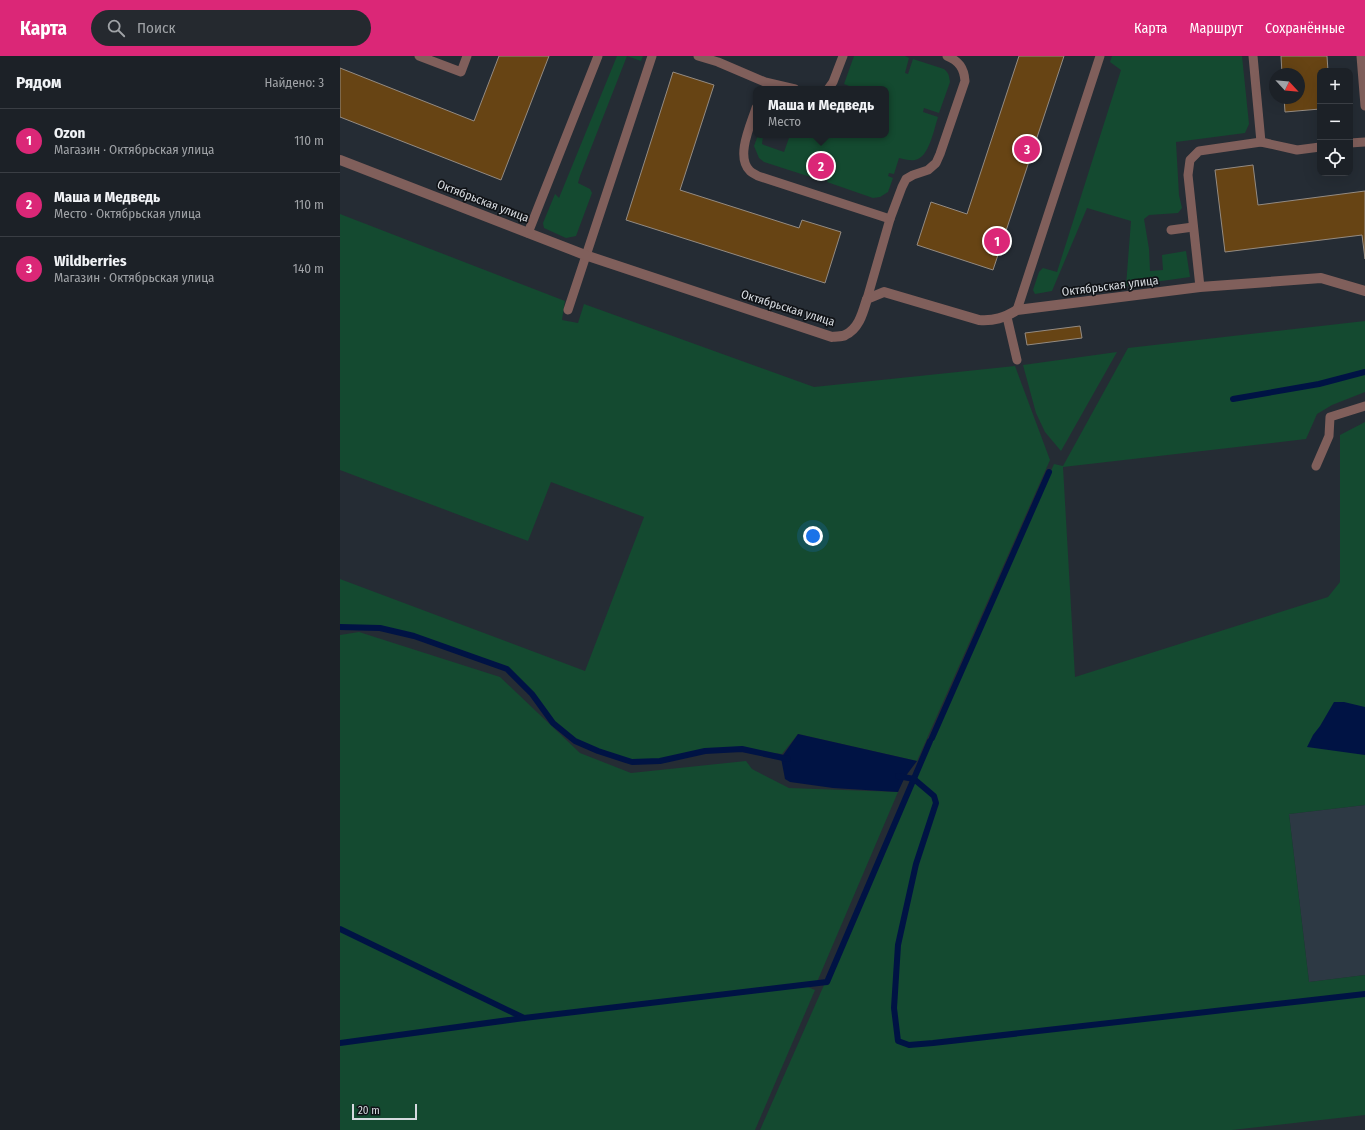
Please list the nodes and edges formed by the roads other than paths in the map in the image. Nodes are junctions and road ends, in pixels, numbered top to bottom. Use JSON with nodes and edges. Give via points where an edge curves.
{"nodes":[{"id":1,"x":419,"y":56,"type":"edge"},
{"id":2,"x":467,"y":56,"type":"edge"},
{"id":3,"x":598,"y":56,"type":"edge"},
{"id":4,"x":652,"y":56,"type":"edge"},
{"id":5,"x":698,"y":56,"type":"edge"},
{"id":6,"x":843,"y":56,"type":"edge"},
{"id":7,"x":947,"y":56,"type":"edge"},
{"id":8,"x":1100,"y":56,"type":"edge"},
{"id":9,"x":1253,"y":56,"type":"edge"},
{"id":10,"x":1361,"y":56,"type":"edge"},
{"id":11,"x":719,"y":59,"type":"edge"},
{"id":12,"x":763,"y":85,"type":"edge"},
{"id":13,"x":830,"y":86,"type":"edge"},
{"id":14,"x":1365,"y":106,"type":"edge"},
{"id":15,"x":753,"y":117,"type":"edge"},
{"id":16,"x":1261,"y":142,"type":"junction"},
{"id":17,"x":1365,"y":142,"type":"edge"},
{"id":18,"x":1353,"y":144,"type":"edge"},
{"id":19,"x":1317,"y":147,"type":"edge"},
{"id":20,"x":340,"y":160,"type":"edge"},
{"id":21,"x":890,"y":219,"type":"junction"},
{"id":22,"x":1193,"y":227,"type":"junction"},
{"id":23,"x":1171,"y":230,"type":"dead end"},
{"id":24,"x":528,"y":233,"type":"junction"},
{"id":25,"x":585,"y":255,"type":"junction"},
{"id":26,"x":1200,"y":287,"type":"junction"},
{"id":27,"x":1365,"y":291,"type":"edge"},
{"id":28,"x":867,"y":300,"type":"junction"},
{"id":29,"x":568,"y":310,"type":"dead end"},
{"id":30,"x":1017,"y":310,"type":"junction"},
{"id":31,"x":1007,"y":317,"type":"junction"},
{"id":32,"x":1017,"y":360,"type":"dead end"},
{"id":33,"x":1365,"y":406,"type":"edge"},
{"id":34,"x":1316,"y":466,"type":"dead end"}],
"edges":[{"from":1,"to":2,"type":"lane","via":[[461,72]]},
{"from":3,"to":24,"type":"lane"},
{"from":4,"to":25,"type":"lane"},
{"from":5,"to":11,"type":"lane"},
{"from":6,"to":13,"type":"lane"},
{"from":7,"to":21,"type":"lane","via":[[959,63],[965,81],[940,154],[936,163],[928,170],[906,179]]},
{"from":8,"to":30,"type":"lane"},
{"from":9,"to":16,"type":"lane"},
{"from":10,"to":14,"type":"lane"},
{"from":11,"to":12,"type":"lane"},
{"from":15,"to":21,"type":"lane","via":[[743,148],[744,160],[749,170],[758,176]]},
{"from":16,"to":19,"type":"lane","via":[[1297,150]]},
{"from":16,"to":22,"type":"lane","via":[[1199,151],[1190,160],[1188,175]]},
{"from":17,"to":18,"type":"lane"},
{"from":20,"to":24,"type":"street","name":"Октябрьская улица"},
{"from":21,"to":28,"type":"lane"},
{"from":22,"to":23,"type":"lane"},
{"from":22,"to":26,"type":"lane"},
{"from":24,"to":25,"type":"street","name":"Октябрьская улица"},
{"from":25,"to":28,"type":"street","name":"Октябрьская улица","via":[[832,337],[845,335],[853,329],[861,318]]},
{"from":25,"to":29,"type":"lane"},
{"from":26,"to":27,"type":"street","name":"Октябрьская улица","via":[[1321,278]]},
{"from":26,"to":30,"type":"street","name":"Октябрьская улица"},
{"from":28,"to":31,"type":"street","name":"Октябрьская улица","via":[[884,292],[979,320],[993,321]]},
{"from":30,"to":31,"type":"street","name":"Октябрьская улица"},
{"from":31,"to":32,"type":"lane"},
{"from":33,"to":34,"type":"lane","via":[[1330,417],[1329,436]]}]}
